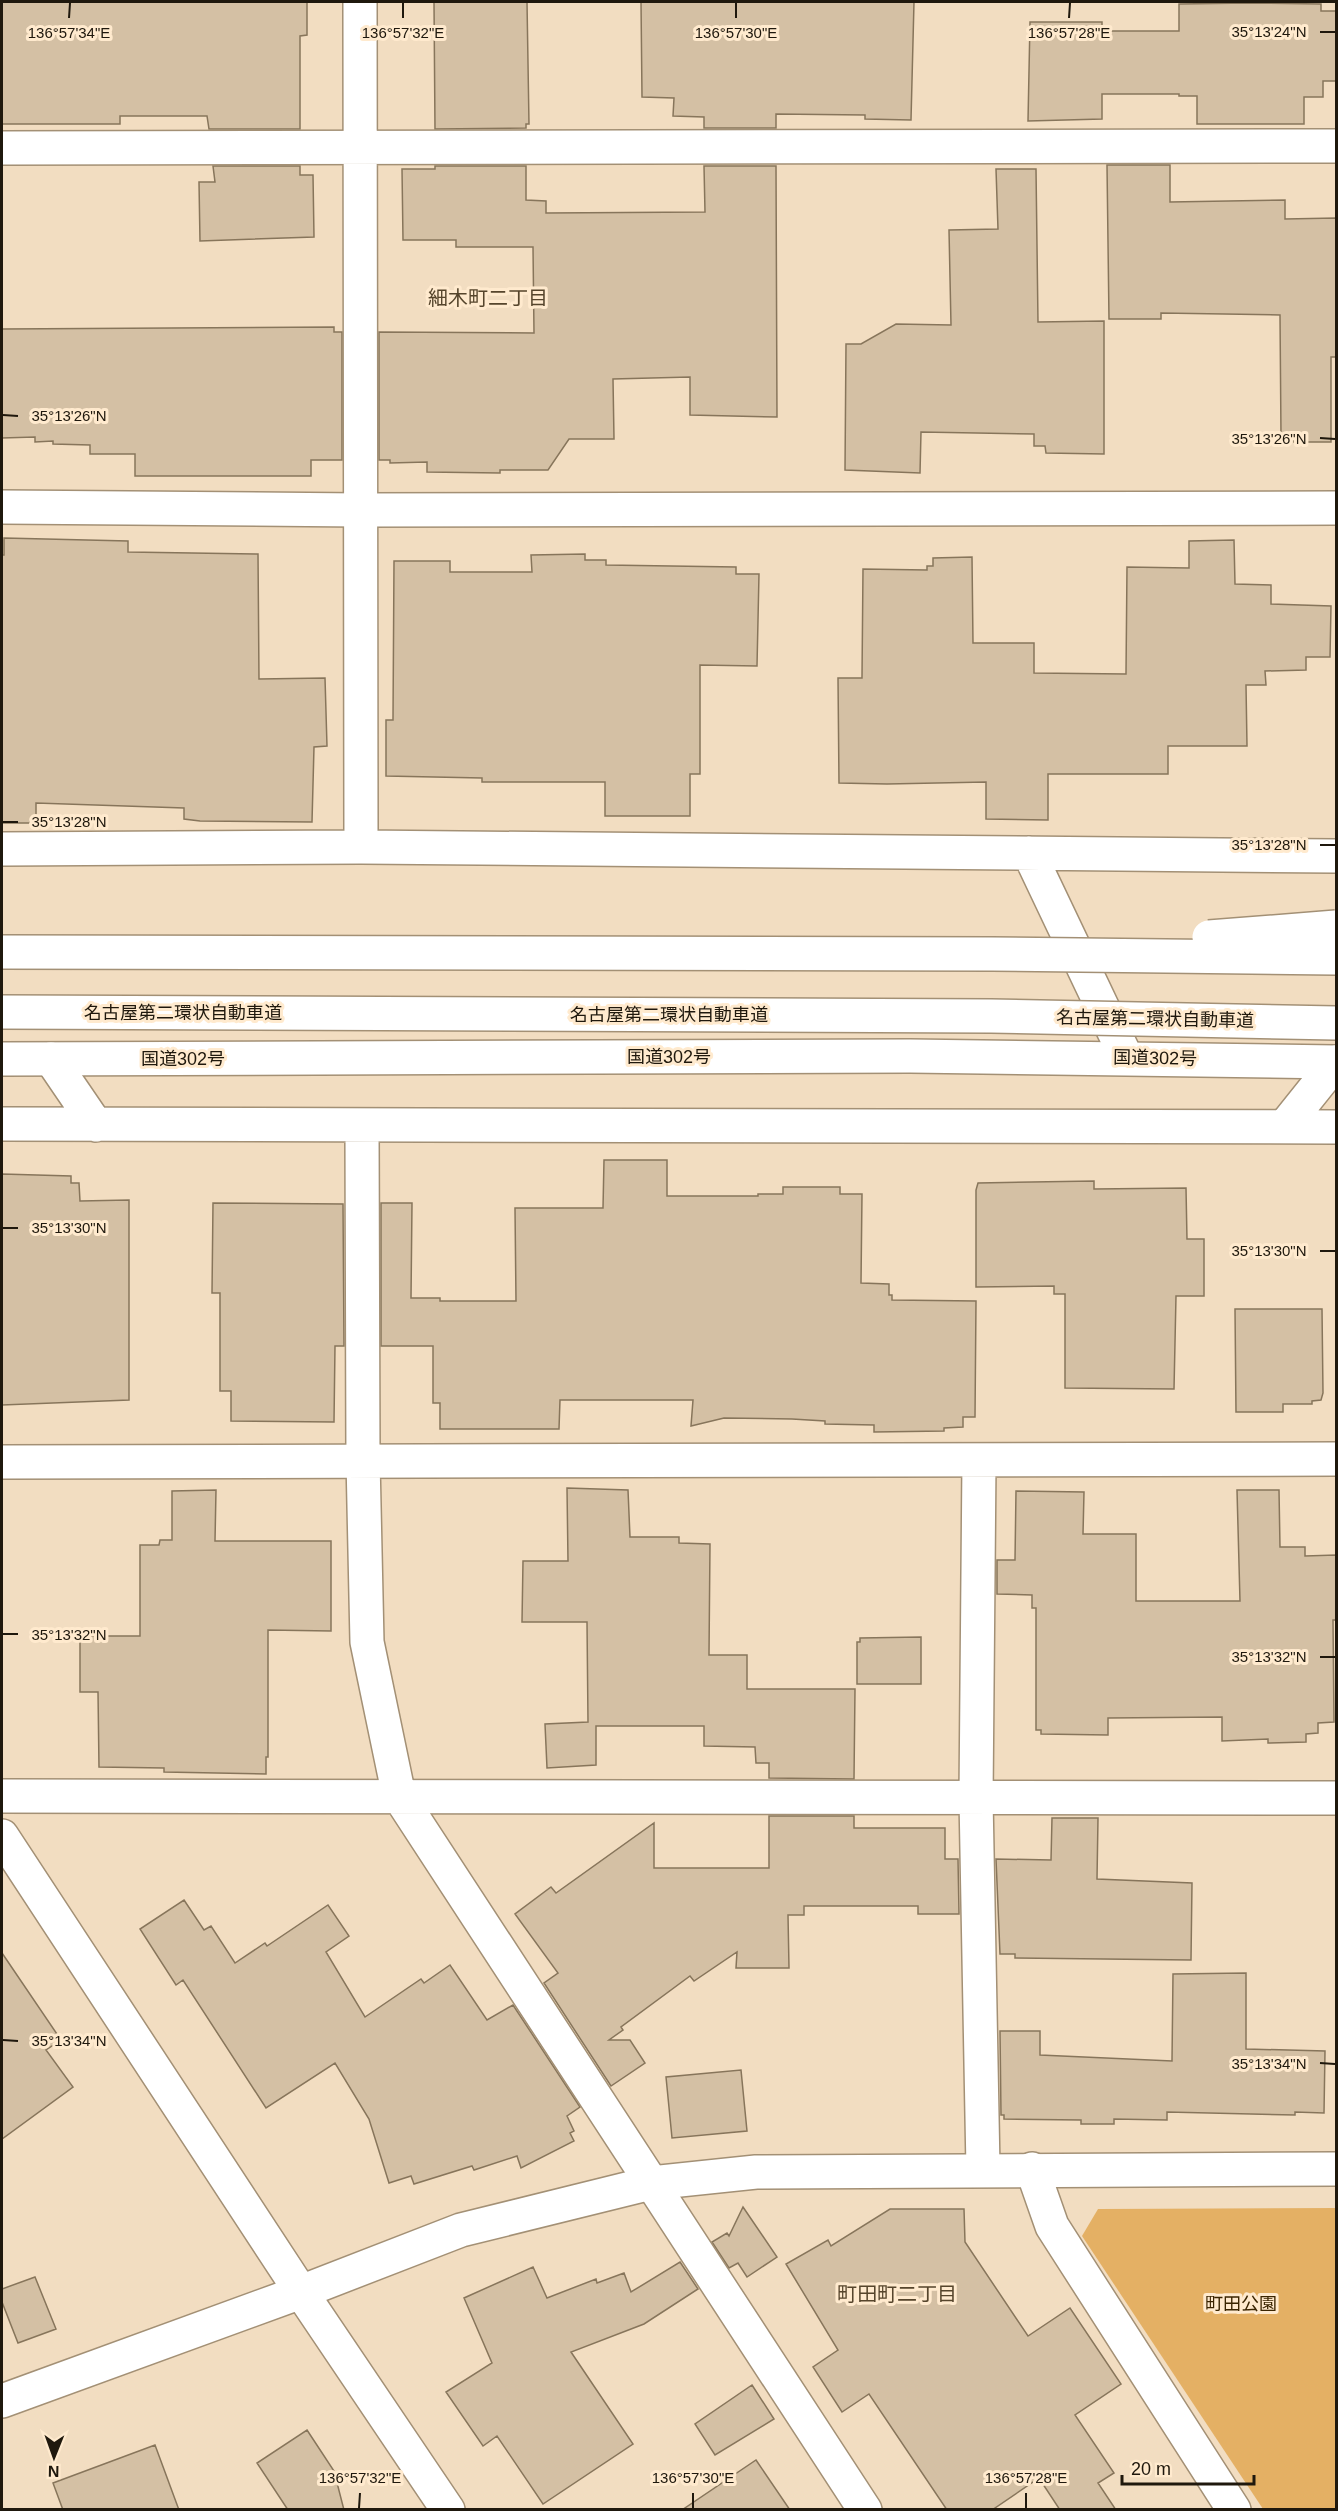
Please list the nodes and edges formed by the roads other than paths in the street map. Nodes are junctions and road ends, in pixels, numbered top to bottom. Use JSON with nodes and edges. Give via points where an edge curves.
{"nodes":[{"id":1,"x":360,"y":2,"type":"edge"},
{"id":2,"x":1336,"y":146,"type":"edge"},
{"id":3,"x":2,"y":148,"type":"edge"},
{"id":4,"x":361,"y":148,"type":"junction"},
{"id":5,"x":2,"y":507,"type":"edge"},
{"id":6,"x":1336,"y":508,"type":"edge"},
{"id":7,"x":361,"y":510,"type":"junction"},
{"id":8,"x":361,"y":847,"type":"junction"},
{"id":9,"x":2,"y":849,"type":"edge"},
{"id":10,"x":1029,"y":853,"type":"junction"},
{"id":11,"x":1336,"y":856,"type":"edge"},
{"id":12,"x":1336,"y":927,"type":"edge"},
{"id":13,"x":2,"y":952,"type":"edge"},
{"id":14,"x":992,"y":954,"type":"junction"},
{"id":15,"x":1336,"y":958,"type":"edge"},
{"id":16,"x":2,"y":1012,"type":"edge"},
{"id":17,"x":991,"y":1016,"type":"junction"},
{"id":18,"x":1336,"y":1023,"type":"edge"},
{"id":19,"x":1336,"y":1040,"type":"edge"},
{"id":20,"x":1126,"y":1057,"type":"junction"},
{"id":21,"x":2,"y":1059,"type":"edge"},
{"id":22,"x":51,"y":1059,"type":"junction"},
{"id":23,"x":1336,"y":1062,"type":"edge"},
{"id":24,"x":2,"y":1124,"type":"edge"},
{"id":25,"x":96,"y":1125,"type":"junction"},
{"id":26,"x":362,"y":1127,"type":"junction"},
{"id":27,"x":1284,"y":1127,"type":"junction"},
{"id":28,"x":1336,"y":1127,"type":"edge"},
{"id":29,"x":1336,"y":1459,"type":"edge"},
{"id":30,"x":363,"y":1460,"type":"junction"},
{"id":31,"x":979,"y":1461,"type":"junction"},
{"id":32,"x":2,"y":1462,"type":"edge"},
{"id":33,"x":2,"y":1796,"type":"edge"},
{"id":34,"x":399,"y":1796,"type":"junction"},
{"id":35,"x":976,"y":1798,"type":"junction"},
{"id":36,"x":1336,"y":1798,"type":"edge"},
{"id":37,"x":2,"y":1836,"type":"edge"},
{"id":38,"x":982,"y":2169,"type":"junction"},
{"id":39,"x":1032,"y":2169,"type":"junction"},
{"id":40,"x":1336,"y":2169,"type":"edge"},
{"id":41,"x":651,"y":2183,"type":"junction"},
{"id":42,"x":301,"y":2292,"type":"junction"},
{"id":43,"x":2,"y":2401,"type":"edge"},
{"id":44,"x":448,"y":2510,"type":"edge"},
{"id":45,"x":865,"y":2510,"type":"edge"},
{"id":46,"x":1234,"y":2510,"type":"edge"}],
"edges":[{"from":1,"to":4,"type":"main road"},
{"from":2,"to":4,"type":"main road"},
{"from":3,"to":4,"type":"main road"},
{"from":4,"to":7,"type":"main road"},
{"from":5,"to":7,"type":"main road"},
{"from":6,"to":7,"type":"main road"},
{"from":7,"to":8,"type":"main road"},
{"from":8,"to":9,"type":"main road"},
{"from":8,"to":10,"type":"main road"},
{"from":10,"to":11,"type":"main road"},
{"from":10,"to":20,"type":"main road"},
{"from":12,"to":14,"type":"main road","bridge":true},
{"from":13,"to":14,"type":"main road","bridge":true},
{"from":14,"to":15,"type":"main road","bridge":true},
{"from":16,"to":17,"type":"main road","name":"名古屋第二環状自動車道","bridge":true},
{"from":17,"to":18,"type":"main road","name":"名古屋第二環状自動車道","bridge":true},
{"from":17,"to":19,"type":"main road","bridge":true},
{"from":20,"to":22,"type":"main road","name":"国道302号"},
{"from":20,"to":23,"type":"main road","name":"国道302号"},
{"from":21,"to":22,"type":"main road","name":"国道302号"},
{"from":22,"to":25,"type":"main road"},
{"from":23,"to":27,"type":"main road"},
{"from":24,"to":25,"type":"main road"},
{"from":25,"to":26,"type":"main road"},
{"from":26,"to":27,"type":"main road"},
{"from":26,"to":30,"type":"main road"},
{"from":27,"to":28,"type":"main road"},
{"from":29,"to":31,"type":"main road"},
{"from":30,"to":31,"type":"main road"},
{"from":30,"to":32,"type":"main road"},
{"from":30,"to":34,"type":"main road","via":[[367,1642]]},
{"from":31,"to":35,"type":"main road"},
{"from":33,"to":34,"type":"main road"},
{"from":34,"to":35,"type":"main road"},
{"from":34,"to":41,"type":"main road"},
{"from":35,"to":36,"type":"main road"},
{"from":35,"to":38,"type":"main road"},
{"from":37,"to":42,"type":"main road"},
{"from":38,"to":39,"type":"main road"},
{"from":38,"to":41,"type":"main road","via":[[756,2172]]},
{"from":39,"to":40,"type":"main road"},
{"from":39,"to":46,"type":"main road","via":[[1052,2226]]},
{"from":41,"to":42,"type":"main road","via":[[461,2230]]},
{"from":41,"to":45,"type":"main road"},
{"from":42,"to":43,"type":"main road"},
{"from":42,"to":44,"type":"main road"}]}
